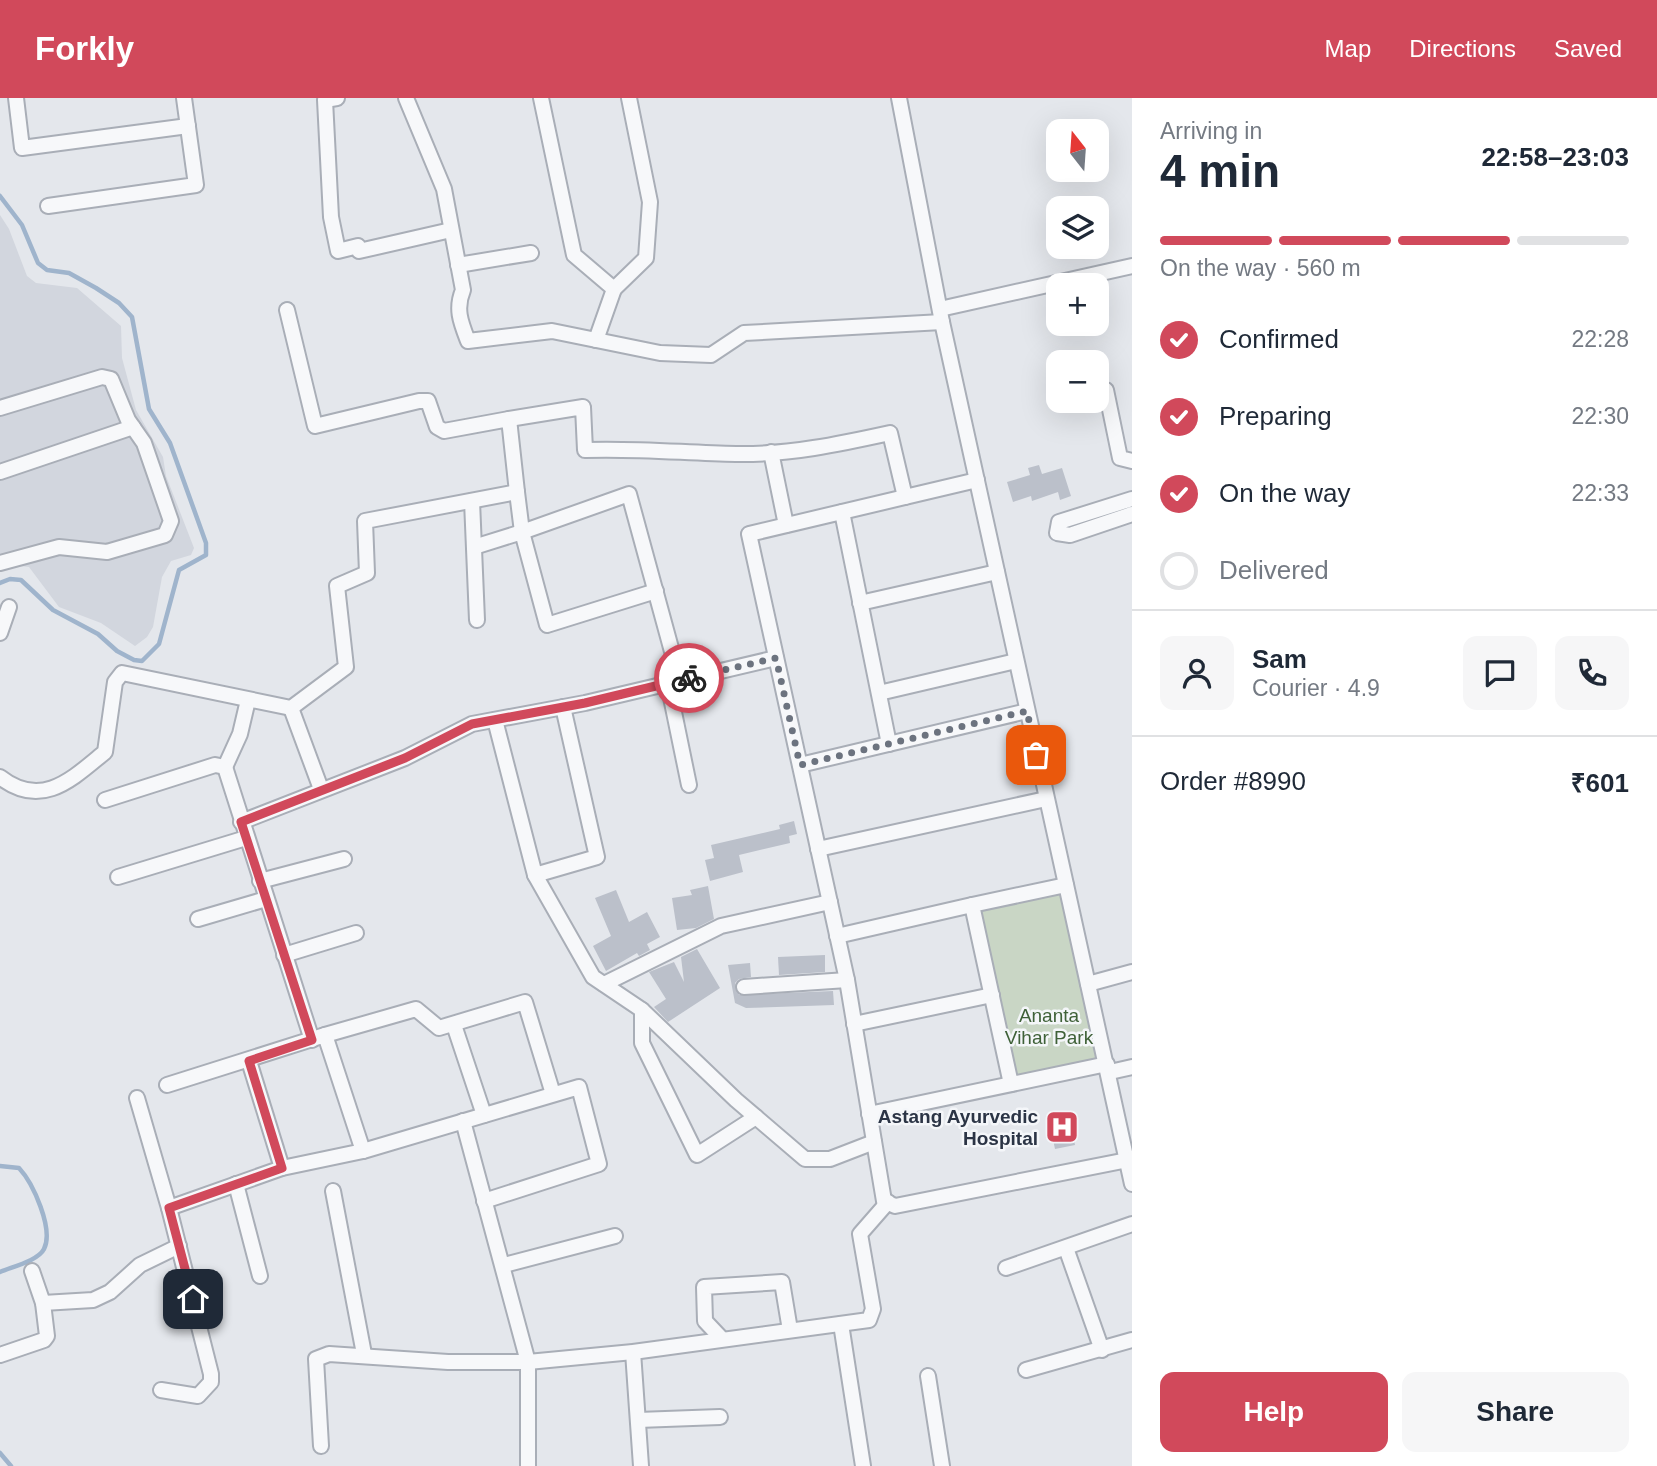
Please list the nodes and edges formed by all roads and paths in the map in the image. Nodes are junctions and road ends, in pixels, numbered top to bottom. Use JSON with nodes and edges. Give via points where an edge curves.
{"nodes":[{"id":1,"x":16,"y":98,"type":"edge"},
{"id":2,"x":184,"y":98,"type":"edge"},
{"id":3,"x":337,"y":98,"type":"edge"},
{"id":4,"x":406,"y":98,"type":"edge"},
{"id":5,"x":541,"y":98,"type":"edge"},
{"id":6,"x":629,"y":98,"type":"edge"},
{"id":7,"x":899,"y":98,"type":"edge"},
{"id":8,"x":188,"y":126,"type":"junction"},
{"id":9,"x":48,"y":206,"type":"dead end"},
{"id":10,"x":451,"y":230,"type":"junction"},
{"id":11,"x":531,"y":253,"type":"dead end"},
{"id":12,"x":458,"y":265,"type":"junction"},
{"id":13,"x":1132,"y":266,"type":"edge"},
{"id":14,"x":614,"y":289,"type":"junction"},
{"id":15,"x":287,"y":310,"type":"dead end"},
{"id":16,"x":941,"y":315,"type":"junction"},
{"id":17,"x":596,"y":340,"type":"junction"},
{"id":18,"x":1109,"y":405,"type":"edge"},
{"id":19,"x":0,"y":408,"type":"edge"},
{"id":20,"x":509,"y":419,"type":"junction"},
{"id":21,"x":133,"y":427,"type":"junction"},
{"id":22,"x":771,"y":452,"type":"junction"},
{"id":23,"x":1132,"y":461,"type":"edge"},
{"id":24,"x":0,"y":472,"type":"edge"},
{"id":25,"x":977,"y":480,"type":"junction"},
{"id":26,"x":517,"y":492,"type":"junction"},
{"id":27,"x":905,"y":497,"type":"junction"},
{"id":28,"x":1132,"y":499,"type":"edge"},
{"id":29,"x":472,"y":501,"type":"junction"},
{"id":30,"x":842,"y":512,"type":"junction"},
{"id":31,"x":1132,"y":514,"type":"edge"},
{"id":32,"x":786,"y":525,"type":"junction"},
{"id":33,"x":522,"y":531,"type":"junction"},
{"id":34,"x":474,"y":547,"type":"junction"},
{"id":35,"x":0,"y":563,"type":"edge"},
{"id":36,"x":997,"y":572,"type":"junction"},
{"id":37,"x":656,"y":591,"type":"junction"},
{"id":38,"x":860,"y":603,"type":"junction"},
{"id":39,"x":9,"y":607,"type":"dead end"},
{"id":40,"x":477,"y":620,"type":"dead end"},
{"id":41,"x":0,"y":633,"type":"edge"},
{"id":42,"x":776,"y":658,"type":"junction"},
{"id":43,"x":1016,"y":661,"type":"junction"},
{"id":44,"x":674,"y":682,"type":"junction"},
{"id":45,"x":879,"y":693,"type":"junction"},
{"id":46,"x":248,"y":700,"type":"junction"},
{"id":47,"x":563,"y":707,"type":"junction"},
{"id":48,"x":291,"y":708,"type":"junction"},
{"id":49,"x":1027,"y":711,"type":"junction"},
{"id":50,"x":495,"y":720,"type":"junction"},
{"id":51,"x":889,"y":744,"type":"junction"},
{"id":52,"x":800,"y":765,"type":"junction"},
{"id":53,"x":225,"y":767,"type":"junction"},
{"id":54,"x":0,"y":777,"type":"edge"},
{"id":55,"x":690,"y":785,"type":"dead end"},
{"id":56,"x":321,"y":789,"type":"junction"},
{"id":57,"x":1046,"y":799,"type":"junction"},
{"id":58,"x":105,"y":800,"type":"dead end"},
{"id":59,"x":241,"y":822,"type":"junction"},
{"id":60,"x":246,"y":838,"type":"junction"},
{"id":61,"x":818,"y":849,"type":"junction"},
{"id":62,"x":344,"y":859,"type":"dead end"},
{"id":63,"x":534,"y":875,"type":"junction"},
{"id":64,"x":118,"y":877,"type":"dead end"},
{"id":65,"x":260,"y":881,"type":"junction"},
{"id":66,"x":1066,"y":885,"type":"junction"},
{"id":67,"x":266,"y":899,"type":"junction"},
{"id":68,"x":830,"y":902,"type":"junction"},
{"id":69,"x":972,"y":905,"type":"junction"},
{"id":70,"x":198,"y":919,"type":"dead end"},
{"id":71,"x":356,"y":933,"type":"dead end"},
{"id":72,"x":837,"y":936,"type":"junction"},
{"id":73,"x":284,"y":955,"type":"junction"},
{"id":74,"x":1132,"y":972,"type":"edge"},
{"id":75,"x":847,"y":980,"type":"junction"},
{"id":76,"x":604,"y":984,"type":"junction"},
{"id":77,"x":1088,"y":984,"type":"junction"},
{"id":78,"x":744,"y":987,"type":"dead end"},
{"id":79,"x":992,"y":995,"type":"junction"},
{"id":80,"x":642,"y":1010,"type":"junction"},
{"id":81,"x":854,"y":1024,"type":"junction"},
{"id":82,"x":454,"y":1025,"type":"junction"},
{"id":83,"x":319,"y":1037,"type":"junction"},
{"id":84,"x":249,"y":1061,"type":"junction"},
{"id":85,"x":1132,"y":1067,"type":"edge"},
{"id":86,"x":1108,"y":1068,"type":"junction"},
{"id":87,"x":1011,"y":1084,"type":"junction"},
{"id":88,"x":167,"y":1085,"type":"dead end"},
{"id":89,"x":553,"y":1094,"type":"junction"},
{"id":90,"x":136,"y":1098,"type":"dead end"},
{"id":91,"x":869,"y":1114,"type":"junction"},
{"id":92,"x":484,"y":1115,"type":"junction"},
{"id":93,"x":756,"y":1117,"type":"junction"},
{"id":94,"x":463,"y":1121,"type":"junction"},
{"id":95,"x":874,"y":1142,"type":"junction"},
{"id":96,"x":363,"y":1152,"type":"junction"},
{"id":97,"x":1128,"y":1159,"type":"edge"},
{"id":98,"x":282,"y":1168,"type":"junction"},
{"id":99,"x":236,"y":1184,"type":"junction"},
{"id":100,"x":1132,"y":1184,"type":"edge"},
{"id":101,"x":333,"y":1191,"type":"dead end"},
{"id":102,"x":484,"y":1201,"type":"junction"},
{"id":103,"x":888,"y":1202,"type":"junction"},
{"id":104,"x":169,"y":1208,"type":"junction"},
{"id":105,"x":1132,"y":1224,"type":"edge"},
{"id":106,"x":615,"y":1236,"type":"dead end"},
{"id":107,"x":179,"y":1246,"type":"junction"},
{"id":108,"x":1066,"y":1248,"type":"junction"},
{"id":109,"x":504,"y":1265,"type":"junction"},
{"id":110,"x":1006,"y":1268,"type":"dead end"},
{"id":111,"x":32,"y":1271,"type":"dead end"},
{"id":112,"x":260,"y":1276,"type":"dead end"},
{"id":113,"x":43,"y":1303,"type":"junction"},
{"id":114,"x":841,"y":1324,"type":"junction"},
{"id":115,"x":790,"y":1330,"type":"junction"},
{"id":116,"x":722,"y":1339,"type":"junction"},
{"id":117,"x":1132,"y":1340,"type":"edge"},
{"id":118,"x":1102,"y":1350,"type":"junction"},
{"id":119,"x":633,"y":1352,"type":"junction"},
{"id":120,"x":363,"y":1354,"type":"junction"},
{"id":121,"x":0,"y":1355,"type":"edge"},
{"id":122,"x":528,"y":1362,"type":"junction"},
{"id":123,"x":1026,"y":1370,"type":"dead end"},
{"id":124,"x":928,"y":1376,"type":"dead end"},
{"id":125,"x":161,"y":1390,"type":"dead end"},
{"id":126,"x":720,"y":1417,"type":"dead end"},
{"id":127,"x":638,"y":1420,"type":"junction"},
{"id":128,"x":321,"y":1446,"type":"dead end"},
{"id":129,"x":528,"y":1466,"type":"edge"},
{"id":130,"x":641,"y":1466,"type":"edge"},
{"id":131,"x":863,"y":1466,"type":"edge"},
{"id":132,"x":942,"y":1466,"type":"edge"}],
"edges":[{"from":1,"to":8,"type":"street","via":[[22,148]]},
{"from":2,"to":8,"type":"street"},
{"from":3,"to":10,"type":"street","via":[[325,100],[331,217],[338,251],[358,246],[359,251]]},
{"from":4,"to":10,"type":"street","via":[[444,189]]},
{"from":5,"to":14,"type":"street","via":[[574,255]]},
{"from":6,"to":14,"type":"street","via":[[650,202],[646,258]]},
{"from":7,"to":16,"type":"street"},
{"from":8,"to":9,"type":"street","via":[[196,185]]},
{"from":10,"to":12,"type":"street"},
{"from":11,"to":12,"type":"street"},
{"from":12,"to":17,"type":"street","via":[[463,290],[459,318],[468,341],[552,331]]},
{"from":13,"to":16,"type":"street"},
{"from":14,"to":17,"type":"street"},
{"from":15,"to":20,"type":"street","via":[[315,426],[419,401],[428,401],[437,427],[444,431]]},
{"from":16,"to":17,"type":"street","via":[[744,333],[711,355],[660,353]]},
{"from":16,"to":25,"type":"street"},
{"from":18,"to":23,"type":"street","via":[[1120,458]]},
{"from":19,"to":21,"type":"street","via":[[107,377]]},
{"from":20,"to":22,"type":"street","via":[[583,407],[585,450],[641,447]]},
{"from":20,"to":26,"type":"street"},
{"from":21,"to":24,"type":"street"},
{"from":21,"to":35,"type":"street","via":[[144,443],[171,521],[165,535],[107,552],[58,547]]},
{"from":22,"to":27,"type":"street","via":[[823,448],[890,433]]},
{"from":22,"to":32,"type":"street"},
{"from":25,"to":27,"type":"street"},
{"from":25,"to":36,"type":"street"},
{"from":26,"to":29,"type":"street"},
{"from":26,"to":33,"type":"street"},
{"from":27,"to":30,"type":"street"},
{"from":28,"to":31,"type":"street","via":[[1059,522],[1057,533],[1070,535]]},
{"from":29,"to":34,"type":"street"},
{"from":29,"to":48,"type":"street","via":[[365,521],[367,573],[337,586],[346,667]]},
{"from":30,"to":32,"type":"street"},
{"from":30,"to":38,"type":"street"},
{"from":32,"to":42,"type":"street","via":[[748,534]]},
{"from":33,"to":34,"type":"street"},
{"from":33,"to":37,"type":"street","via":[[547,625]]},
{"from":33,"to":37,"type":"street","via":[[629,494]]},
{"from":34,"to":40,"type":"street"},
{"from":36,"to":38,"type":"street"},
{"from":36,"to":43,"type":"street"},
{"from":37,"to":44,"type":"street"},
{"from":38,"to":45,"type":"street"},
{"from":39,"to":41,"type":"street"},
{"from":42,"to":44,"type":"street"},
{"from":42,"to":52,"type":"street"},
{"from":43,"to":45,"type":"street"},
{"from":43,"to":49,"type":"street"},
{"from":44,"to":47,"type":"street"},
{"from":44,"to":55,"type":"street"},
{"from":45,"to":51,"type":"street"},
{"from":46,"to":48,"type":"street"},
{"from":46,"to":53,"type":"street"},
{"from":46,"to":54,"type":"street","via":[[122,673],[116,681],[105,752],[58,789],[26,789]]},
{"from":47,"to":50,"type":"street"},
{"from":47,"to":63,"type":"street","via":[[597,857]]},
{"from":48,"to":56,"type":"street"},
{"from":49,"to":51,"type":"street"},
{"from":49,"to":57,"type":"street"},
{"from":50,"to":56,"type":"street","via":[[472,724],[405,758]]},
{"from":50,"to":63,"type":"street"},
{"from":51,"to":52,"type":"street"},
{"from":52,"to":61,"type":"street"},
{"from":53,"to":58,"type":"street","via":[[215,765]]},
{"from":53,"to":59,"type":"street"},
{"from":56,"to":59,"type":"street"},
{"from":57,"to":61,"type":"street"},
{"from":57,"to":66,"type":"street"},
{"from":59,"to":60,"type":"street"},
{"from":60,"to":64,"type":"street"},
{"from":60,"to":65,"type":"street"},
{"from":61,"to":68,"type":"street"},
{"from":62,"to":65,"type":"street"},
{"from":63,"to":76,"type":"street","via":[[593,977]]},
{"from":65,"to":67,"type":"street"},
{"from":66,"to":69,"type":"street"},
{"from":66,"to":77,"type":"street"},
{"from":67,"to":70,"type":"street"},
{"from":67,"to":73,"type":"street"},
{"from":68,"to":72,"type":"street"},
{"from":68,"to":76,"type":"street","via":[[721,926]]},
{"from":69,"to":72,"type":"street"},
{"from":69,"to":79,"type":"street"},
{"from":71,"to":73,"type":"street"},
{"from":72,"to":75,"type":"street"},
{"from":73,"to":83,"type":"street"},
{"from":74,"to":77,"type":"street"},
{"from":75,"to":78,"type":"street"},
{"from":75,"to":81,"type":"street"},
{"from":76,"to":80,"type":"street"},
{"from":77,"to":86,"type":"street"},
{"from":79,"to":81,"type":"street"},
{"from":79,"to":87,"type":"street"},
{"from":80,"to":93,"type":"street"},
{"from":80,"to":93,"type":"street","via":[[642,1043],[697,1155]]},
{"from":81,"to":91,"type":"street"},
{"from":82,"to":83,"type":"street","via":[[439,1028],[416,1009]]},
{"from":82,"to":89,"type":"street","via":[[525,1002]]},
{"from":82,"to":92,"type":"street"},
{"from":83,"to":84,"type":"street"},
{"from":83,"to":96,"type":"street"},
{"from":84,"to":88,"type":"street"},
{"from":84,"to":98,"type":"street"},
{"from":85,"to":86,"type":"street"},
{"from":86,"to":87,"type":"street"},
{"from":86,"to":97,"type":"street"},
{"from":87,"to":91,"type":"street"},
{"from":89,"to":92,"type":"street"},
{"from":89,"to":102,"type":"street","via":[[579,1087],[599,1164]]},
{"from":90,"to":104,"type":"street"},
{"from":91,"to":95,"type":"street"},
{"from":92,"to":94,"type":"street"},
{"from":93,"to":95,"type":"street","via":[[806,1159],[830,1159]]},
{"from":94,"to":96,"type":"street"},
{"from":94,"to":102,"type":"street"},
{"from":95,"to":103,"type":"street","via":[[884,1201]]},
{"from":96,"to":98,"type":"street"},
{"from":97,"to":100,"type":"street"},
{"from":97,"to":103,"type":"street","via":[[895,1206]]},
{"from":98,"to":99,"type":"street"},
{"from":99,"to":104,"type":"street"},
{"from":99,"to":112,"type":"street"},
{"from":101,"to":120,"type":"street"},
{"from":102,"to":109,"type":"street"},
{"from":103,"to":114,"type":"street","via":[[860,1234],[873,1309],[869,1320]]},
{"from":104,"to":107,"type":"street"},
{"from":105,"to":108,"type":"street"},
{"from":106,"to":109,"type":"street"},
{"from":107,"to":113,"type":"street","via":[[140,1265],[110,1292],[93,1300]]},
{"from":107,"to":125,"type":"street","via":[[211,1382],[198,1396]]},
{"from":108,"to":110,"type":"street"},
{"from":108,"to":118,"type":"street"},
{"from":109,"to":122,"type":"street"},
{"from":111,"to":113,"type":"street"},
{"from":113,"to":121,"type":"street","via":[[48,1330],[44,1340]]},
{"from":114,"to":115,"type":"street"},
{"from":114,"to":131,"type":"street"},
{"from":115,"to":116,"type":"street"},
{"from":115,"to":116,"type":"street","via":[[782,1282],[704,1287],[705,1321]]},
{"from":116,"to":119,"type":"street"},
{"from":117,"to":118,"type":"street"},
{"from":118,"to":123,"type":"street"},
{"from":119,"to":122,"type":"street"},
{"from":119,"to":127,"type":"street"},
{"from":120,"to":122,"type":"street","via":[[449,1362]]},
{"from":120,"to":128,"type":"street","via":[[329,1354],[316,1359]]},
{"from":122,"to":129,"type":"street"},
{"from":124,"to":132,"type":"street"},
{"from":126,"to":127,"type":"street"},
{"from":127,"to":130,"type":"street"}]}
